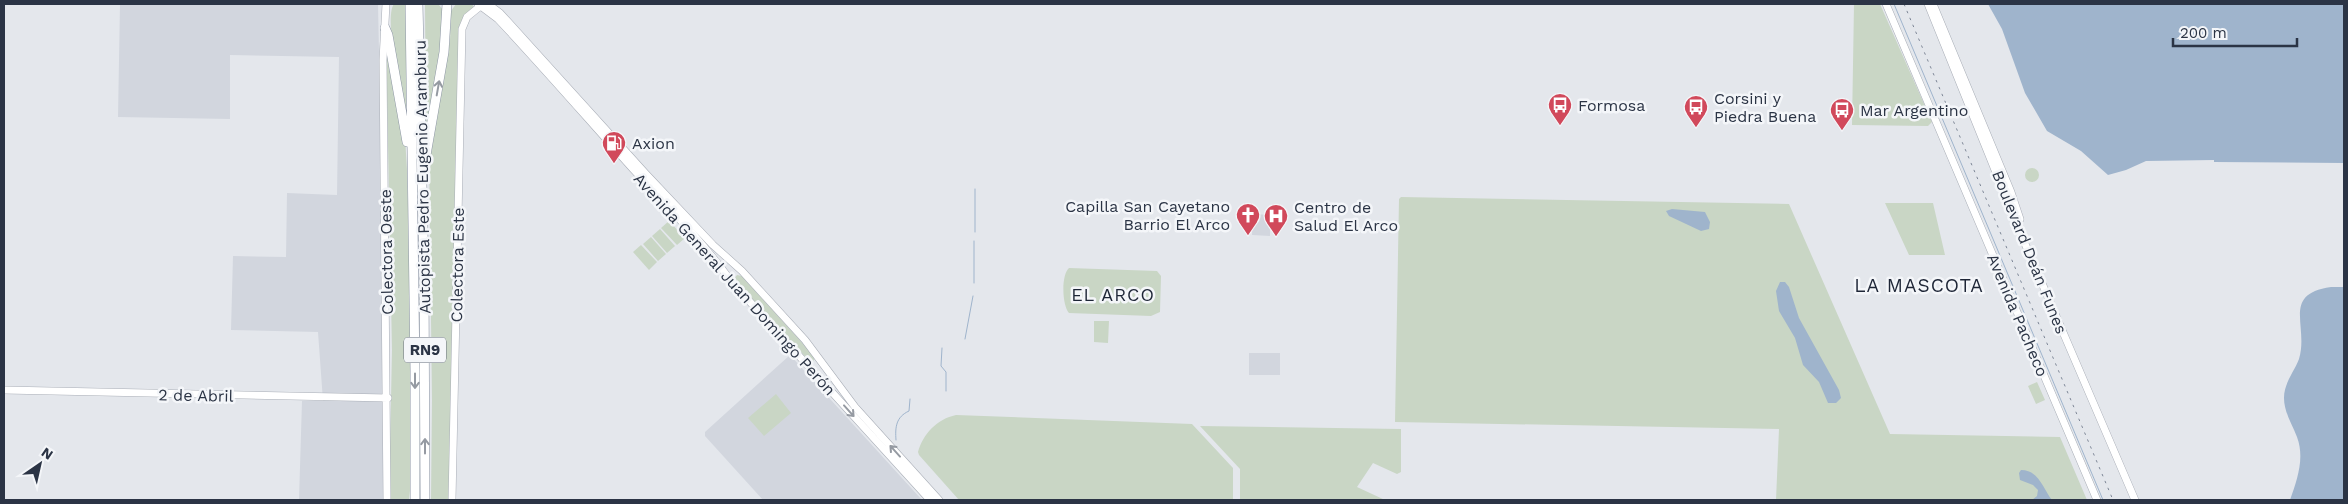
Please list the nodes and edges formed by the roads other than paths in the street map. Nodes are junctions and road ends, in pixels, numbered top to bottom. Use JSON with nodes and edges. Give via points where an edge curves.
{"nodes":[{"id":1,"x":386,"y":4,"type":"edge"},
{"id":2,"x":447,"y":4,"type":"edge"},
{"id":3,"x":483,"y":4,"type":"edge"},
{"id":4,"x":502,"y":4,"type":"edge"},
{"id":5,"x":1886,"y":4,"type":"edge"},
{"id":6,"x":1928,"y":4,"type":"edge"},
{"id":7,"x":1933,"y":4,"type":"edge"},
{"id":8,"x":414,"y":6,"type":"edge"},
{"id":9,"x":498,"y":15,"type":"junction"},
{"id":10,"x":385,"y":28,"type":"junction"},
{"id":11,"x":423,"y":205,"type":"junction"},
{"id":12,"x":412,"y":210,"type":"junction"},
{"id":13,"x":742,"y":271,"type":"junction"},
{"id":14,"x":731,"y":281,"type":"junction"},
{"id":15,"x":819,"y":356,"type":"junction"},
{"id":16,"x":808,"y":366,"type":"junction"},
{"id":17,"x":4,"y":390,"type":"edge"},
{"id":18,"x":388,"y":398,"type":"junction"},
{"id":19,"x":425,"y":498,"type":"edge"},
{"id":20,"x":387,"y":500,"type":"edge"},
{"id":21,"x":414,"y":500,"type":"edge"},
{"id":22,"x":452,"y":500,"type":"edge"},
{"id":23,"x":930,"y":500,"type":"edge"},
{"id":24,"x":939,"y":500,"type":"edge"},
{"id":25,"x":2097,"y":500,"type":"edge"},
{"id":26,"x":2134,"y":500,"type":"edge"},
{"id":27,"x":2139,"y":500,"type":"edge"}],
"edges":[{"from":1,"to":10,"type":"main road","name":"Colectora Oeste"},
{"from":11,"to":2,"type":"highway","one_way":true,"via":[[426,154],[444,52]]},
{"from":3,"to":9,"type":"main road","name":"Avenida General Juan Domingo Perón"},
{"from":3,"to":22,"type":"main road","name":"Colectora Este","via":[[467,17],[462,30]]},
{"from":4,"to":9,"type":"main road"},
{"from":5,"to":25,"type":"main road","name":"Avenida Pacheco"},
{"from":6,"to":26,"type":"main road","name":"Boulevard Deán Funes"},
{"from":7,"to":27,"type":"main road","name":"Boulevard Deán Funes"},
{"from":8,"to":11,"type":"highway","name":"Autopista Pedro Eugenio Aramburu","number":"RN9"},
{"from":8,"to":12,"type":"highway","name":"Autopista Pedro Eugenio Aramburu","number":"RN9"},
{"from":9,"to":13,"type":"main road","name":"Avenida General Juan Domingo Perón","via":[[713,245]]},
{"from":9,"to":14,"type":"main road","name":"Avenida General Juan Domingo Perón","via":[[698,238]]},
{"from":10,"to":12,"type":"highway","via":[[408,147]]},
{"from":10,"to":18,"type":"main road","name":"Colectora Oeste"},
{"from":19,"to":11,"type":"highway","name":"Autopista Pedro Eugenio Aramburu","number":"RN9","one_way":true},
{"from":12,"to":21,"type":"highway","name":"Autopista Pedro Eugenio Aramburu","number":"RN9","one_way":true},
{"from":13,"to":14,"type":"main road","via":[[734,272]]},
{"from":13,"to":15,"type":"main road","name":"Avenida General Juan Domingo Perón"},
{"from":14,"to":16,"type":"main road","name":"Avenida General Juan Domingo Perón"},
{"from":15,"to":16,"type":"main road","via":[[816,366]]},
{"from":24,"to":15,"type":"main road","name":"Avenida General Juan Domingo Perón","one_way":true,"via":[[855,407]]},
{"from":16,"to":23,"type":"main road","name":"Avenida General Juan Domingo Perón","one_way":true},
{"from":17,"to":18,"type":"main road","name":"2 de Abril"},
{"from":18,"to":20,"type":"main road","name":"Colectora Oeste"}]}
